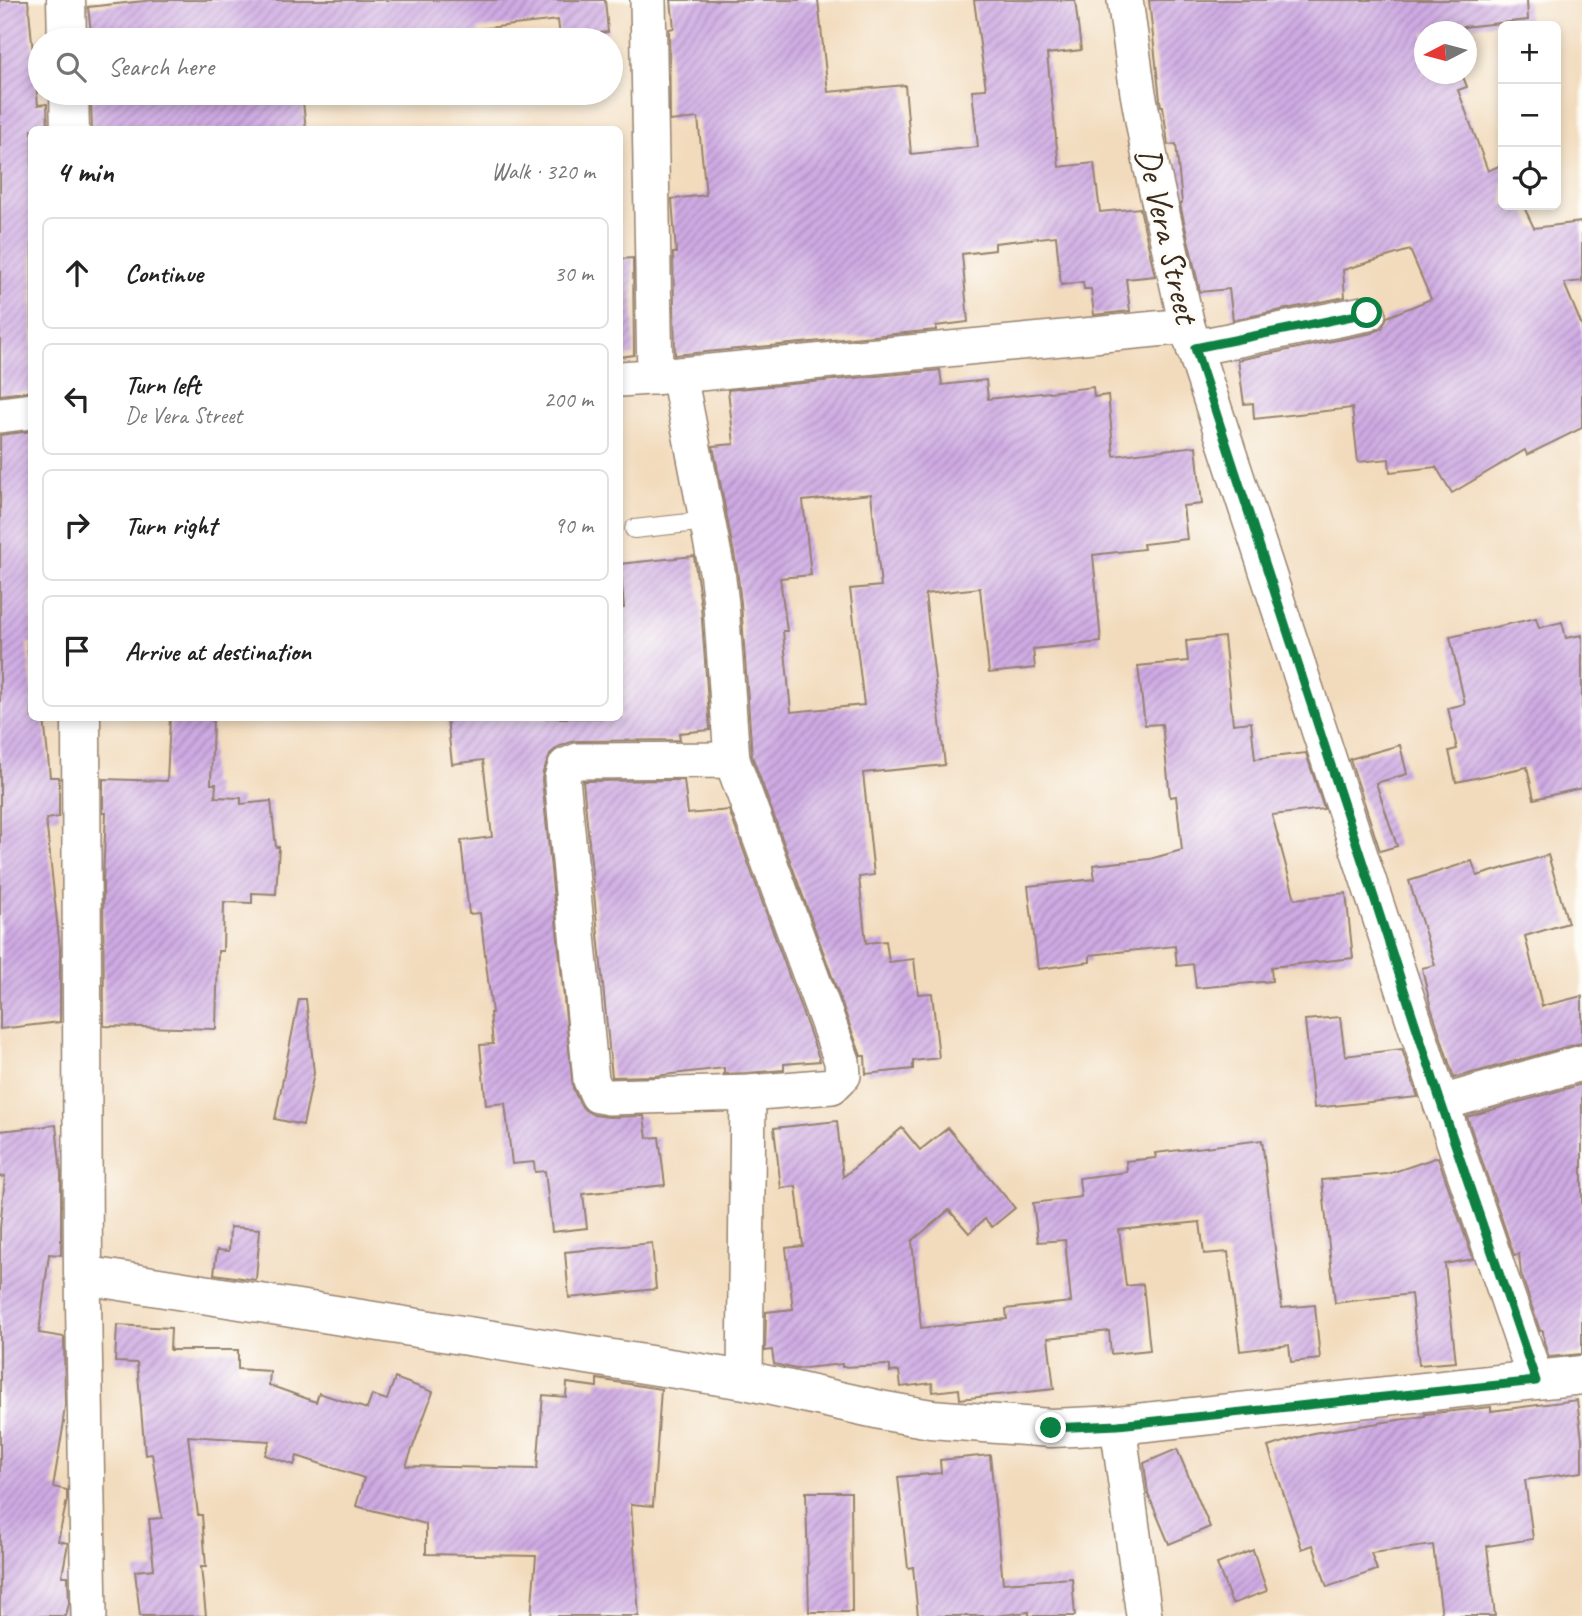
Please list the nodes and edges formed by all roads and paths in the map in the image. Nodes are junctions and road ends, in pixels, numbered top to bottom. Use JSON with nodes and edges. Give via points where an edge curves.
{"nodes":[{"id":1,"x":66,"y":0,"type":"edge"},
{"id":2,"x":648,"y":0,"type":"edge"},
{"id":3,"x":1125,"y":0,"type":"edge"},
{"id":4,"x":67,"y":28,"type":"edge"},
{"id":5,"x":69,"y":105,"type":"edge"},
{"id":6,"x":70,"y":126,"type":"edge"},
{"id":7,"x":1367,"y":313,"type":"dead end"},
{"id":8,"x":1191,"y":337,"type":"junction"},
{"id":9,"x":667,"y":376,"type":"junction"},
{"id":10,"x":623,"y":379,"type":"edge"},
{"id":11,"x":28,"y":412,"type":"edge"},
{"id":12,"x":0,"y":415,"type":"edge"},
{"id":13,"x":707,"y":521,"type":"junction"},
{"id":14,"x":634,"y":529,"type":"dead end"},
{"id":15,"x":81,"y":721,"type":"edge"},
{"id":16,"x":732,"y":760,"type":"junction"},
{"id":17,"x":1582,"y":1063,"type":"edge"},
{"id":18,"x":748,"y":1093,"type":"junction"},
{"id":19,"x":1441,"y":1103,"type":"junction"},
{"id":20,"x":83,"y":1275,"type":"junction"},
{"id":21,"x":1582,"y":1375,"type":"edge"},
{"id":22,"x":745,"y":1380,"type":"junction"},
{"id":23,"x":1536,"y":1381,"type":"junction"},
{"id":24,"x":1118,"y":1425,"type":"junction"},
{"id":25,"x":89,"y":1616,"type":"edge"},
{"id":26,"x":1144,"y":1616,"type":"edge"}],
"edges":[{"from":1,"to":4,"type":"street"},
{"from":2,"to":9,"type":"street"},
{"from":3,"to":8,"type":"street","name":"De Vera Street","via":[[1155,182]]},
{"from":5,"to":6,"type":"street"},
{"from":7,"to":8,"type":"street"},
{"from":8,"to":9,"type":"street"},
{"from":8,"to":19,"type":"street","name":"De Vera Street"},
{"from":9,"to":10,"type":"street"},
{"from":9,"to":13,"type":"street"},
{"from":11,"to":12,"type":"street"},
{"from":13,"to":14,"type":"lane"},
{"from":13,"to":16,"type":"street","via":[[721,604]]},
{"from":15,"to":20,"type":"street"},
{"from":16,"to":18,"type":"street","via":[[842,1061],[843,1075],[832,1086]]},
{"from":16,"to":18,"type":"street","via":[[578,761],[566,766],[562,778],[591,1080],[598,1095]]},
{"from":17,"to":19,"type":"street"},
{"from":18,"to":22,"type":"street"},
{"from":19,"to":23,"type":"street","name":"De Vera Street"},
{"from":20,"to":22,"type":"street"},
{"from":20,"to":25,"type":"street"},
{"from":21,"to":23,"type":"street"},
{"from":22,"to":24,"type":"street","via":[[931,1419],[1051,1428]]},
{"from":23,"to":24,"type":"street"},
{"from":24,"to":26,"type":"street"}]}
